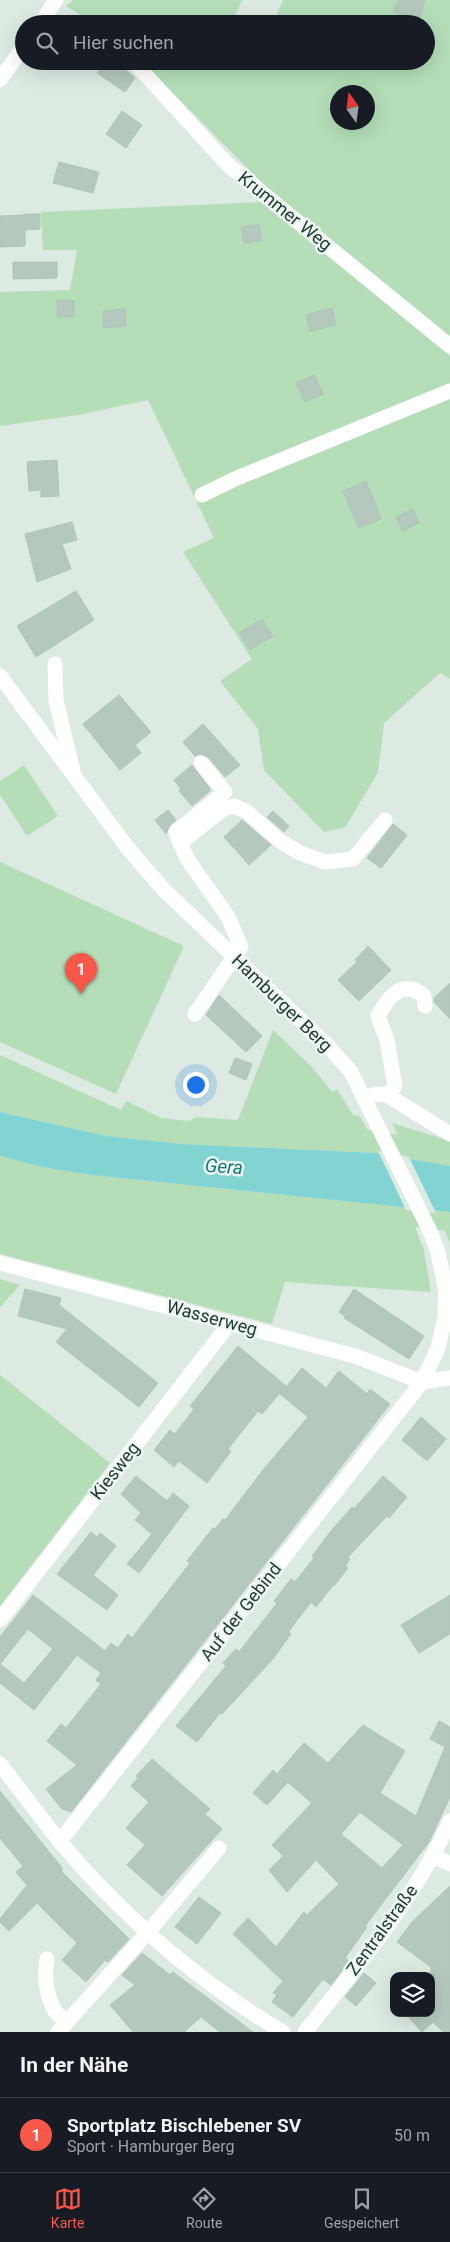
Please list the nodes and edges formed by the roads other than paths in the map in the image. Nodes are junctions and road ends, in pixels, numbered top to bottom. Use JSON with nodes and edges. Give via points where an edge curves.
{"nodes":[{"id":1,"x":56,"y":0,"type":"edge"},
{"id":2,"x":46,"y":15,"type":"edge"},
{"id":3,"x":15,"y":59,"type":"edge"},
{"id":4,"x":141,"y":70,"type":"edge"},
{"id":5,"x":0,"y":80,"type":"edge"},
{"id":6,"x":450,"y":346,"type":"edge"},
{"id":7,"x":450,"y":391,"type":"edge"},
{"id":8,"x":202,"y":495,"type":"dead end"},
{"id":9,"x":55,"y":664,"type":"dead end"},
{"id":10,"x":0,"y":676,"type":"edge"},
{"id":11,"x":201,"y":762,"type":"dead end"},
{"id":12,"x":75,"y":778,"type":"junction"},
{"id":13,"x":385,"y":820,"type":"dead end"},
{"id":14,"x":180,"y":843,"type":"junction"},
{"id":15,"x":234,"y":956,"type":"junction"},
{"id":16,"x":425,"y":1006,"type":"dead end"},
{"id":17,"x":195,"y":1014,"type":"dead end"},
{"id":18,"x":387,"y":1095,"type":"junction"},
{"id":19,"x":364,"y":1098,"type":"junction"},
{"id":20,"x":450,"y":1134,"type":"edge"},
{"id":21,"x":444,"y":1249,"type":"edge"},
{"id":22,"x":0,"y":1263,"type":"edge"},
{"id":23,"x":230,"y":1322,"type":"junction"},
{"id":24,"x":450,"y":1378,"type":"edge"},
{"id":25,"x":422,"y":1382,"type":"junction"},
{"id":26,"x":0,"y":1620,"type":"edge"},
{"id":27,"x":0,"y":1764,"type":"edge"},
{"id":28,"x":450,"y":1822,"type":"edge"},
{"id":29,"x":60,"y":1841,"type":"junction"},
{"id":30,"x":219,"y":1848,"type":"dead end"},
{"id":31,"x":434,"y":1856,"type":"junction"},
{"id":32,"x":450,"y":1864,"type":"edge"},
{"id":33,"x":148,"y":1932,"type":"junction"},
{"id":34,"x":48,"y":1959,"type":"dead end"},
{"id":35,"x":62,"y":2027,"type":"edge"},
{"id":36,"x":283,"y":2032,"type":"edge"},
{"id":37,"x":305,"y":2032,"type":"edge"}],
"edges":[{"from":1,"to":2,"type":"street"},
{"from":3,"to":5,"type":"street"},
{"from":4,"to":6,"type":"street","name":"Krummer Weg","via":[[228,165]]},
{"from":7,"to":8,"type":"street"},
{"from":9,"to":12,"type":"street","via":[[56,701]]},
{"from":10,"to":12,"type":"street","name":"Hamburger Berg"},
{"from":11,"to":14,"type":"street","via":[[225,792],[176,832]]},
{"from":12,"to":15,"type":"street","name":"Hamburger Berg","via":[[163,889]]},
{"from":13,"to":14,"type":"street","via":[[353,859],[325,862],[300,853],[280,841],[246,811],[234,806],[223,809]]},
{"from":14,"to":15,"type":"street","via":[[188,860],[228,917],[242,947]]},
{"from":15,"to":17,"type":"street"},
{"from":15,"to":19,"type":"street","name":"Hamburger Berg","via":[[329,1047],[351,1072]]},
{"from":16,"to":18,"type":"street","via":[[424,996],[415,989],[407,988],[393,996],[378,1016],[387,1040],[395,1086]]},
{"from":18,"to":19,"type":"street","via":[[375,1094]]},
{"from":18,"to":20,"type":"street"},
{"from":19,"to":21,"type":"street","name":"Hamburger Berg","via":[[429,1229]]},
{"from":21,"to":25,"type":"street","name":"Hamburger Berg","via":[[445,1318],[438,1348]]},
{"from":22,"to":23,"type":"street","name":"Wasserweg"},
{"from":23,"to":25,"type":"street","name":"Wasserweg","via":[[355,1356]]},
{"from":23,"to":26,"type":"street","name":"Kiesweg"},
{"from":24,"to":25,"type":"street"},
{"from":25,"to":29,"type":"street","name":"Auf der Gebind"},
{"from":27,"to":29,"type":"street"},
{"from":28,"to":31,"type":"street","name":"Zentralstraße"},
{"from":29,"to":33,"type":"street","via":[[96,1882]]},
{"from":30,"to":33,"type":"street"},
{"from":31,"to":32,"type":"street"},
{"from":31,"to":37,"type":"street","name":"Zentralstraße","via":[[405,1901]]},
{"from":33,"to":35,"type":"street"},
{"from":33,"to":36,"type":"street","via":[[210,1983]]},
{"from":34,"to":35,"type":"street","via":[[47,1987]]}]}
